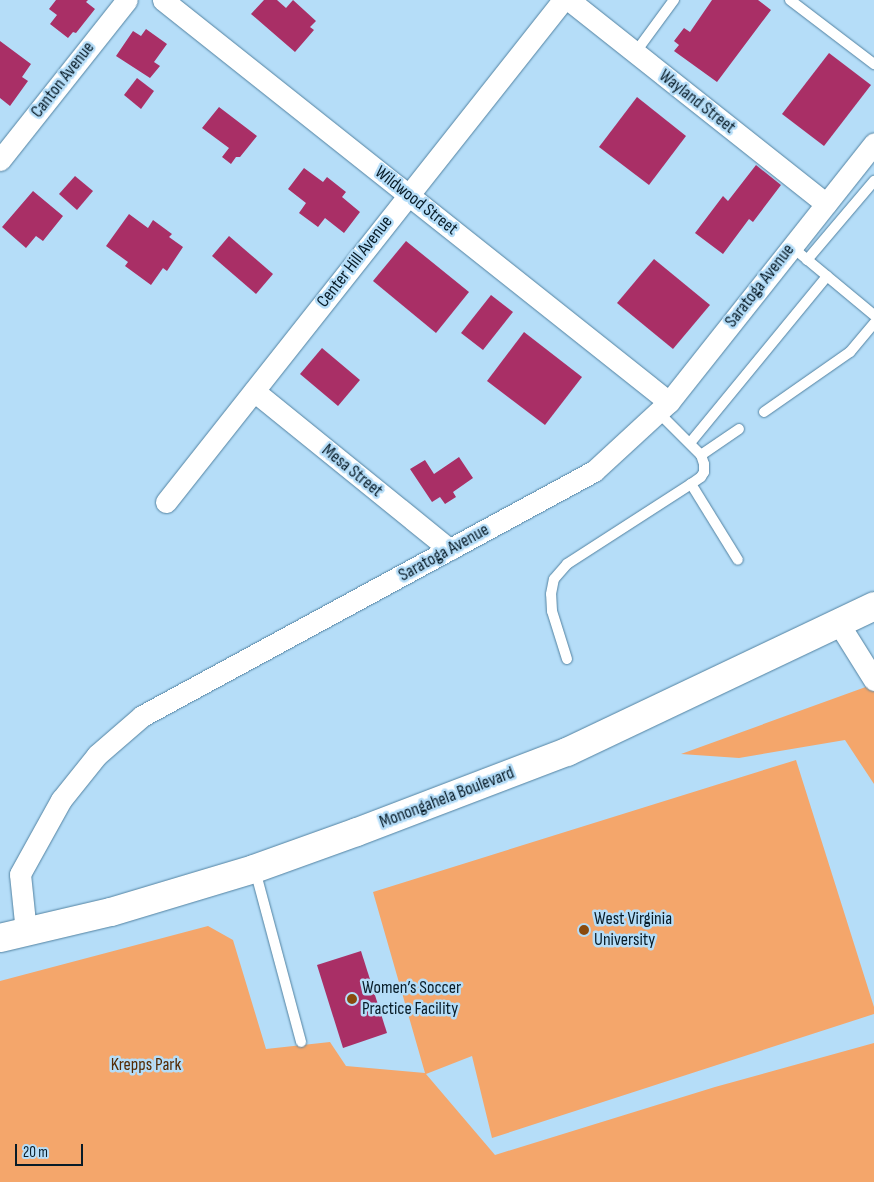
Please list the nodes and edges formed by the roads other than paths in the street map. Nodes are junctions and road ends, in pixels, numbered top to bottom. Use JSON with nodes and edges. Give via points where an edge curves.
{"nodes":[{"id":1,"x":127,"y":0,"type":"edge"},
{"id":2,"x":163,"y":0,"type":"edge"},
{"id":3,"x":563,"y":0,"type":"edge"},
{"id":4,"x":569,"y":0,"type":"edge"},
{"id":5,"x":674,"y":0,"type":"edge"},
{"id":6,"x":790,"y":0,"type":"edge"},
{"id":7,"x":635,"y":52,"type":"junction"},
{"id":8,"x":874,"y":64,"type":"edge"},
{"id":9,"x":874,"y":143,"type":"edge"},
{"id":10,"x":0,"y":160,"type":"edge"},
{"id":11,"x":874,"y":181,"type":"edge"},
{"id":12,"x":408,"y":195,"type":"junction"},
{"id":13,"x":826,"y":204,"type":"junction"},
{"id":14,"x":799,"y":253,"type":"junction"},
{"id":15,"x":827,"y":276,"type":"junction"},
{"id":16,"x":874,"y":315,"type":"edge"},
{"id":17,"x":874,"y":323,"type":"edge"},
{"id":18,"x":254,"y":391,"type":"junction"},
{"id":19,"x":663,"y":407,"type":"junction"},
{"id":20,"x":764,"y":412,"type":"dead end"},
{"id":21,"x":738,"y":429,"type":"dead end"},
{"id":22,"x":690,"y":443,"type":"junction"},
{"id":23,"x":701,"y":455,"type":"junction"},
{"id":24,"x":691,"y":484,"type":"junction"},
{"id":25,"x":166,"y":502,"type":"dead end"},
{"id":26,"x":450,"y":550,"type":"junction"},
{"id":27,"x":738,"y":560,"type":"dead end"},
{"id":28,"x":874,"y":606,"type":"edge"},
{"id":29,"x":839,"y":624,"type":"junction"},
{"id":30,"x":567,"y":659,"type":"dead end"},
{"id":31,"x":874,"y":680,"type":"edge"},
{"id":32,"x":254,"y":869,"type":"junction"},
{"id":33,"x":13,"y":935,"type":"edge"},
{"id":34,"x":301,"y":1042,"type":"dead end"}],
"edges":[{"from":1,"to":10,"type":"street","name":"Canton Avenue"},
{"from":2,"to":12,"type":"street","name":"Wildwood Street"},
{"from":3,"to":12,"type":"street","name":"Center Hill Avenue"},
{"from":4,"to":7,"type":"street","name":"Wayland Street"},
{"from":5,"to":7,"type":"lane"},
{"from":6,"to":8,"type":"lane"},
{"from":7,"to":13,"type":"street","name":"Wayland Street"},
{"from":9,"to":13,"type":"street","name":"Saratoga Avenue"},
{"from":11,"to":14,"type":"lane"},
{"from":12,"to":18,"type":"street","name":"Center Hill Avenue"},
{"from":12,"to":19,"type":"street","name":"Wildwood Street"},
{"from":13,"to":14,"type":"street","name":"Saratoga Avenue"},
{"from":14,"to":15,"type":"lane"},
{"from":14,"to":19,"type":"street","name":"Saratoga Avenue"},
{"from":15,"to":16,"type":"lane"},
{"from":15,"to":22,"type":"lane"},
{"from":17,"to":20,"type":"lane","via":[[850,352]]},
{"from":18,"to":25,"type":"street","name":"Center Hill Avenue"},
{"from":18,"to":26,"type":"street","name":"Mesa Street"},
{"from":19,"to":22,"type":"lane"},
{"from":19,"to":26,"type":"street","name":"Saratoga Avenue","via":[[594,471]]},
{"from":21,"to":23,"type":"lane"},
{"from":22,"to":23,"type":"lane"},
{"from":23,"to":24,"type":"lane","via":[[704,472]]},
{"from":24,"to":27,"type":"lane"},
{"from":24,"to":30,"type":"lane","via":[[567,564],[554,579],[552,611]]},
{"from":26,"to":33,"type":"street","name":"Saratoga Avenue","via":[[142,716],[97,755],[61,800],[20,874]]},
{"from":28,"to":29,"type":"main road","name":"Monongahela Boulevard"},
{"from":29,"to":31,"type":"street"},
{"from":29,"to":32,"type":"main road","name":"Monongahela Boulevard","via":[[567,752]]},
{"from":32,"to":33,"type":"main road","name":"Monongahela Boulevard","via":[[111,912]]},
{"from":32,"to":34,"type":"lane"}]}
